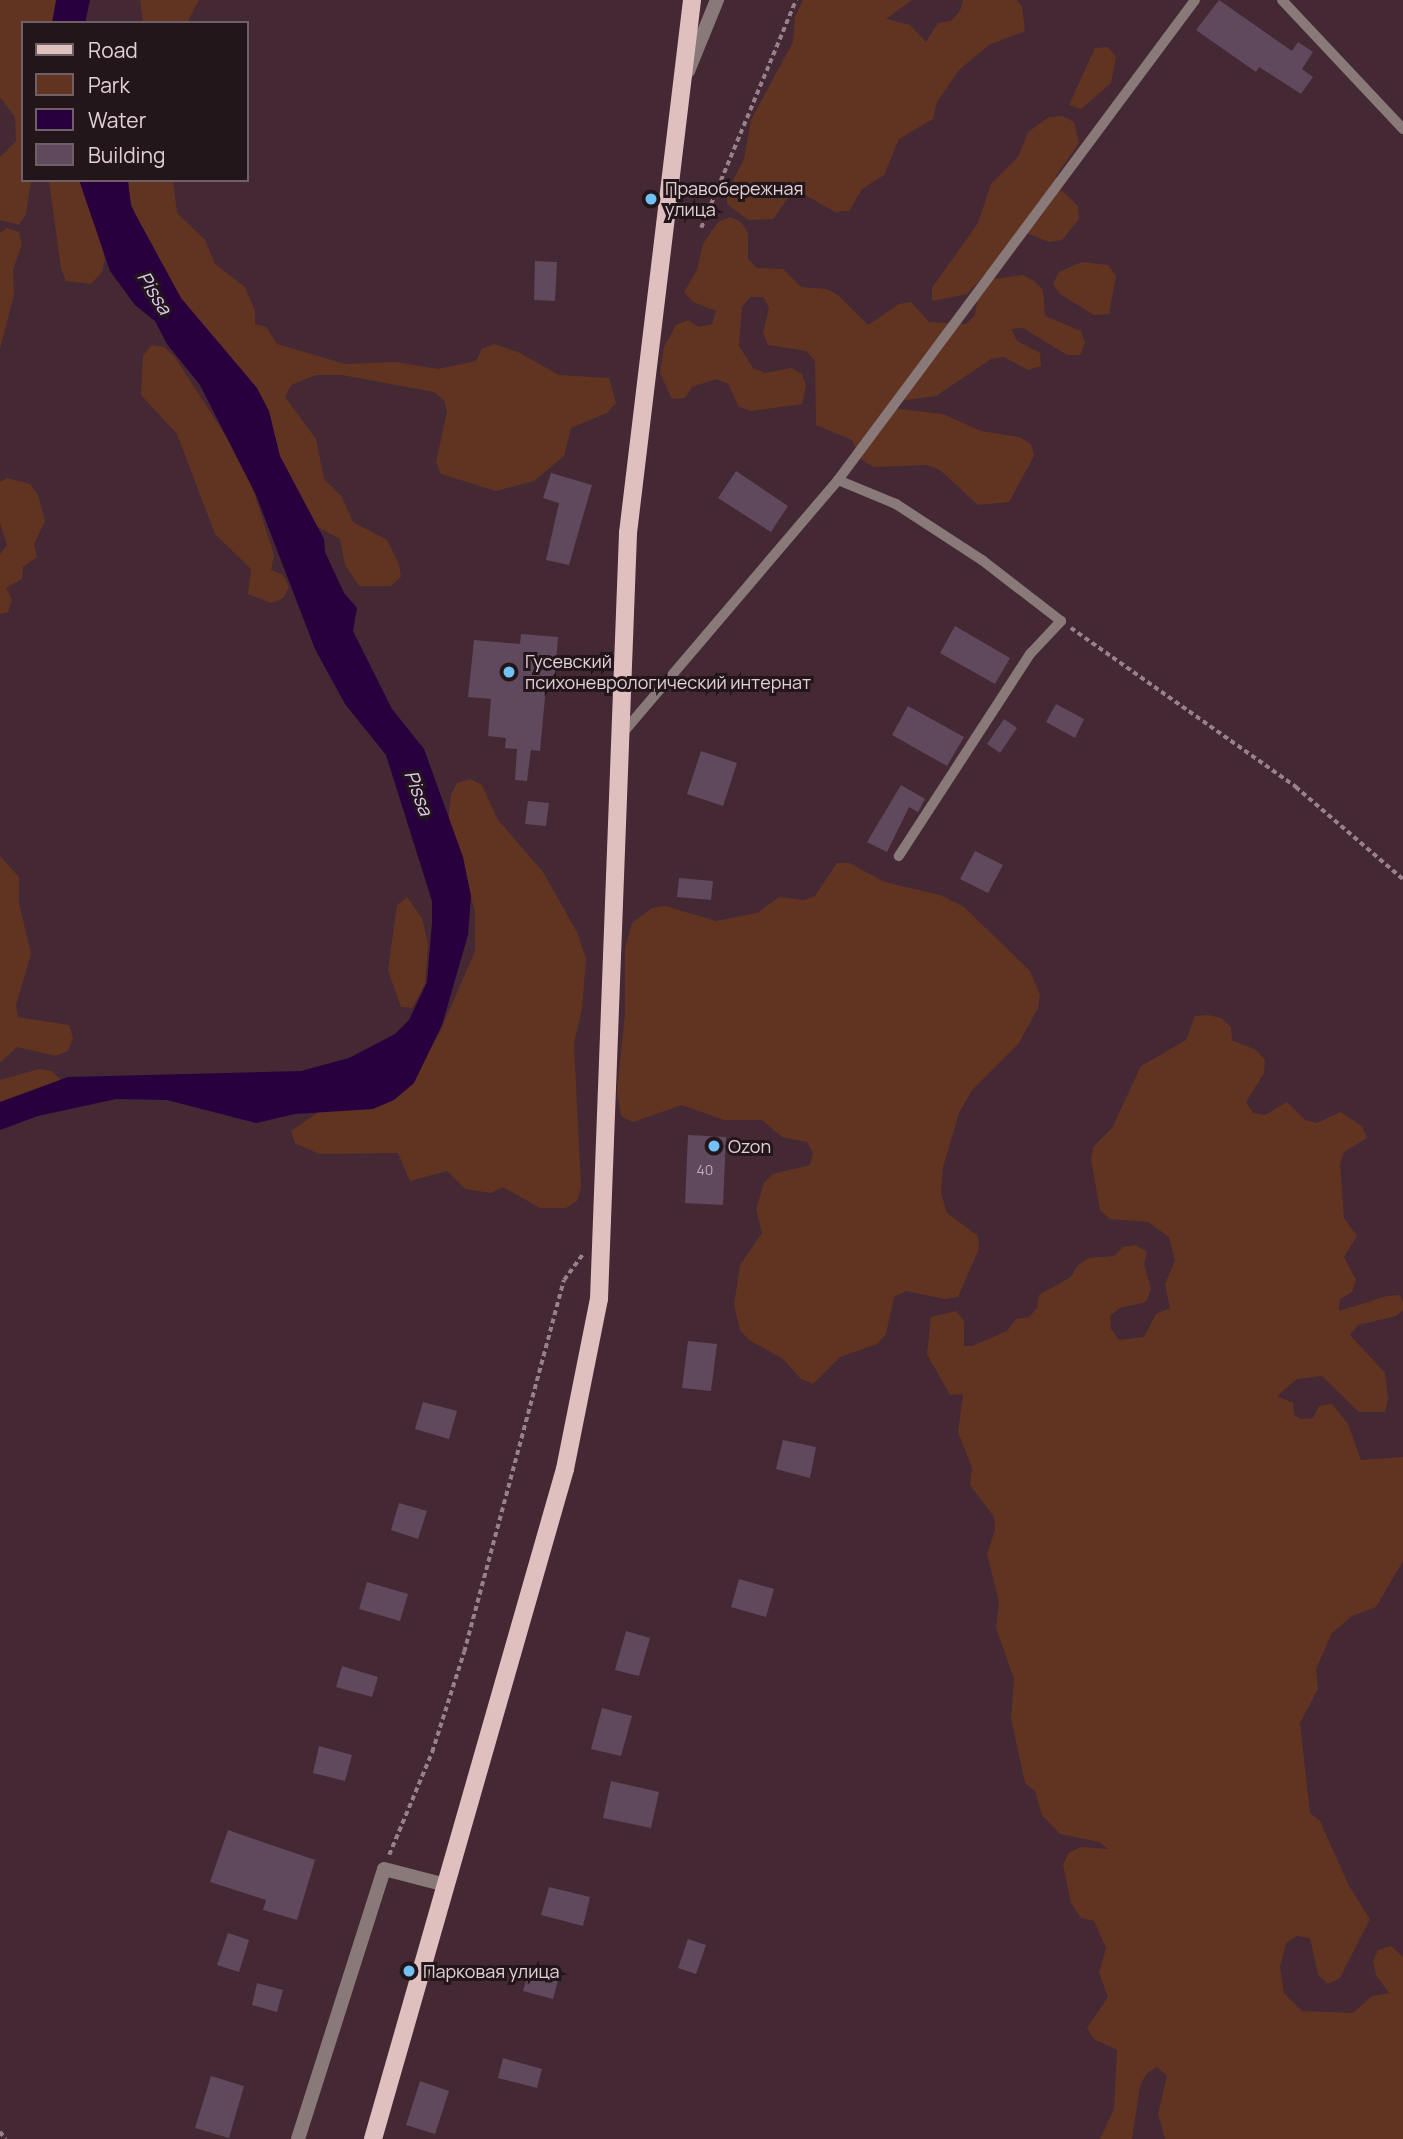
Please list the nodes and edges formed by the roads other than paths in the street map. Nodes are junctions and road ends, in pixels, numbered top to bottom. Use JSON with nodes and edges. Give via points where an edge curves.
{"nodes":[{"id":1,"x":692,"y":0,"type":"edge"},
{"id":2,"x":717,"y":0,"type":"edge"},
{"id":3,"x":1195,"y":0,"type":"edge"},
{"id":4,"x":1282,"y":0,"type":"edge"},
{"id":5,"x":681,"y":89,"type":"junction"},
{"id":6,"x":1403,"y":129,"type":"edge"},
{"id":7,"x":838,"y":480,"type":"junction"},
{"id":8,"x":621,"y":735,"type":"junction"},
{"id":9,"x":898,"y":856,"type":"dead end"},
{"id":10,"x":446,"y":1885,"type":"junction"},
{"id":11,"x":298,"y":2139,"type":"edge"},
{"id":12,"x":373,"y":2139,"type":"edge"}],
"edges":[{"from":1,"to":5,"type":"main road"},
{"from":2,"to":5,"type":"street"},
{"from":3,"to":7,"type":"lane"},
{"from":4,"to":6,"type":"lane"},
{"from":5,"to":8,"type":"main road","via":[[628,533]]},
{"from":7,"to":8,"type":"lane"},
{"from":7,"to":9,"type":"lane","via":[[896,504],[982,560],[1061,621],[1030,654]]},
{"from":8,"to":10,"type":"main road","via":[[599,1299],[580,1413]]},
{"from":10,"to":11,"type":"street","via":[[384,1869]]},
{"from":10,"to":12,"type":"main road"}]}
